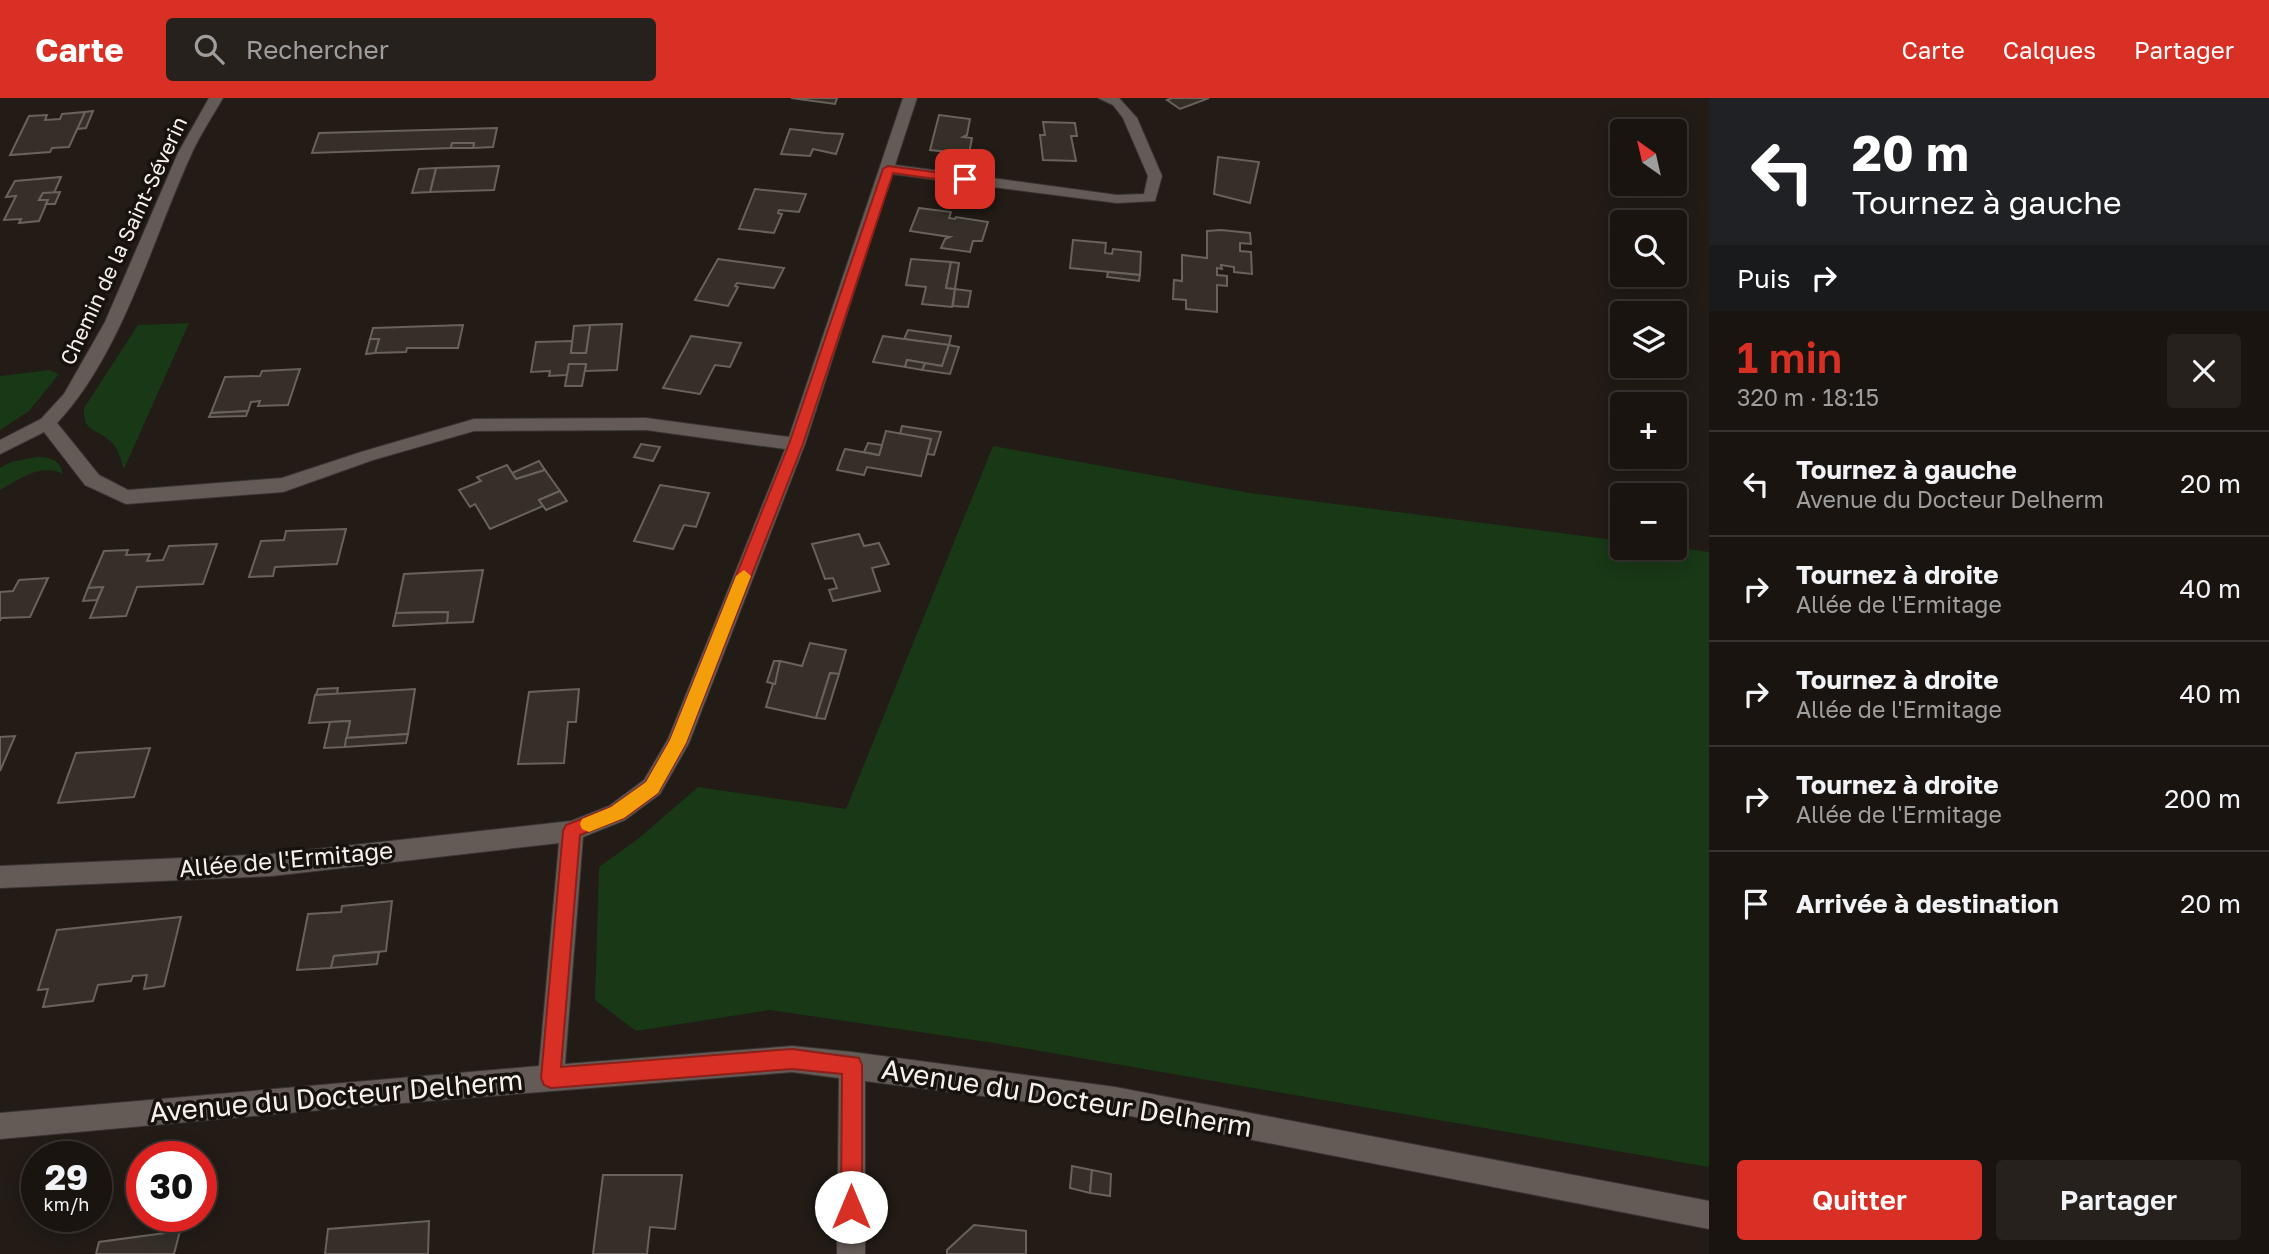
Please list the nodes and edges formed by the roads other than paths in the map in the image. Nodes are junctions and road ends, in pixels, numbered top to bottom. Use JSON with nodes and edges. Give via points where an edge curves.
{"nodes":[{"id":1,"x":216,"y":98,"type":"edge"},
{"id":2,"x":911,"y":98,"type":"edge"},
{"id":3,"x":1105,"y":98,"type":"edge"},
{"id":4,"x":888,"y":169,"type":"junction"},
{"id":5,"x":47,"y":423,"type":"junction"},
{"id":6,"x":796,"y":444,"type":"junction"},
{"id":7,"x":0,"y":447,"type":"edge"},
{"id":8,"x":572,"y":831,"type":"junction"},
{"id":9,"x":0,"y":877,"type":"edge"},
{"id":10,"x":852,"y":1065,"type":"junction"},
{"id":11,"x":551,"y":1078,"type":"junction"},
{"id":12,"x":0,"y":1126,"type":"edge"},
{"id":13,"x":1709,"y":1215,"type":"edge"},
{"id":14,"x":851,"y":1254,"type":"edge"}],
"edges":[{"from":1,"to":5,"type":"street","name":"Chemin de la Saint-Séverin","via":[[185,153],[95,359],[71,398]]},
{"from":2,"to":4,"type":"street","name":"Allée de l'Ermitage"},
{"from":3,"to":4,"type":"street","via":[[1118,102],[1130,118],[1156,176],[1150,198],[1117,199]]},
{"from":4,"to":6,"type":"street","name":"Allée de l'Ermitage"},
{"from":5,"to":6,"type":"street","via":[[92,480],[126,497],[283,485],[474,425],[646,424]]},
{"from":5,"to":7,"type":"street","name":"Chemin de la Saint-Séverin"},
{"from":6,"to":8,"type":"street","name":"Allée de l'Ermitage","via":[[678,743],[652,787],[617,813]]},
{"from":8,"to":9,"type":"street","name":"Allée de l'Ermitage","via":[[272,865]]},
{"from":8,"to":11,"type":"street"},
{"from":10,"to":11,"type":"street","name":"Avenue du Docteur Delherm","via":[[792,1059]]},
{"from":10,"to":13,"type":"street","name":"Avenue du Docteur Delherm","via":[[1115,1100]]},
{"from":10,"to":14,"type":"street"},
{"from":11,"to":12,"type":"street","name":"Avenue du Docteur Delherm"}]}
